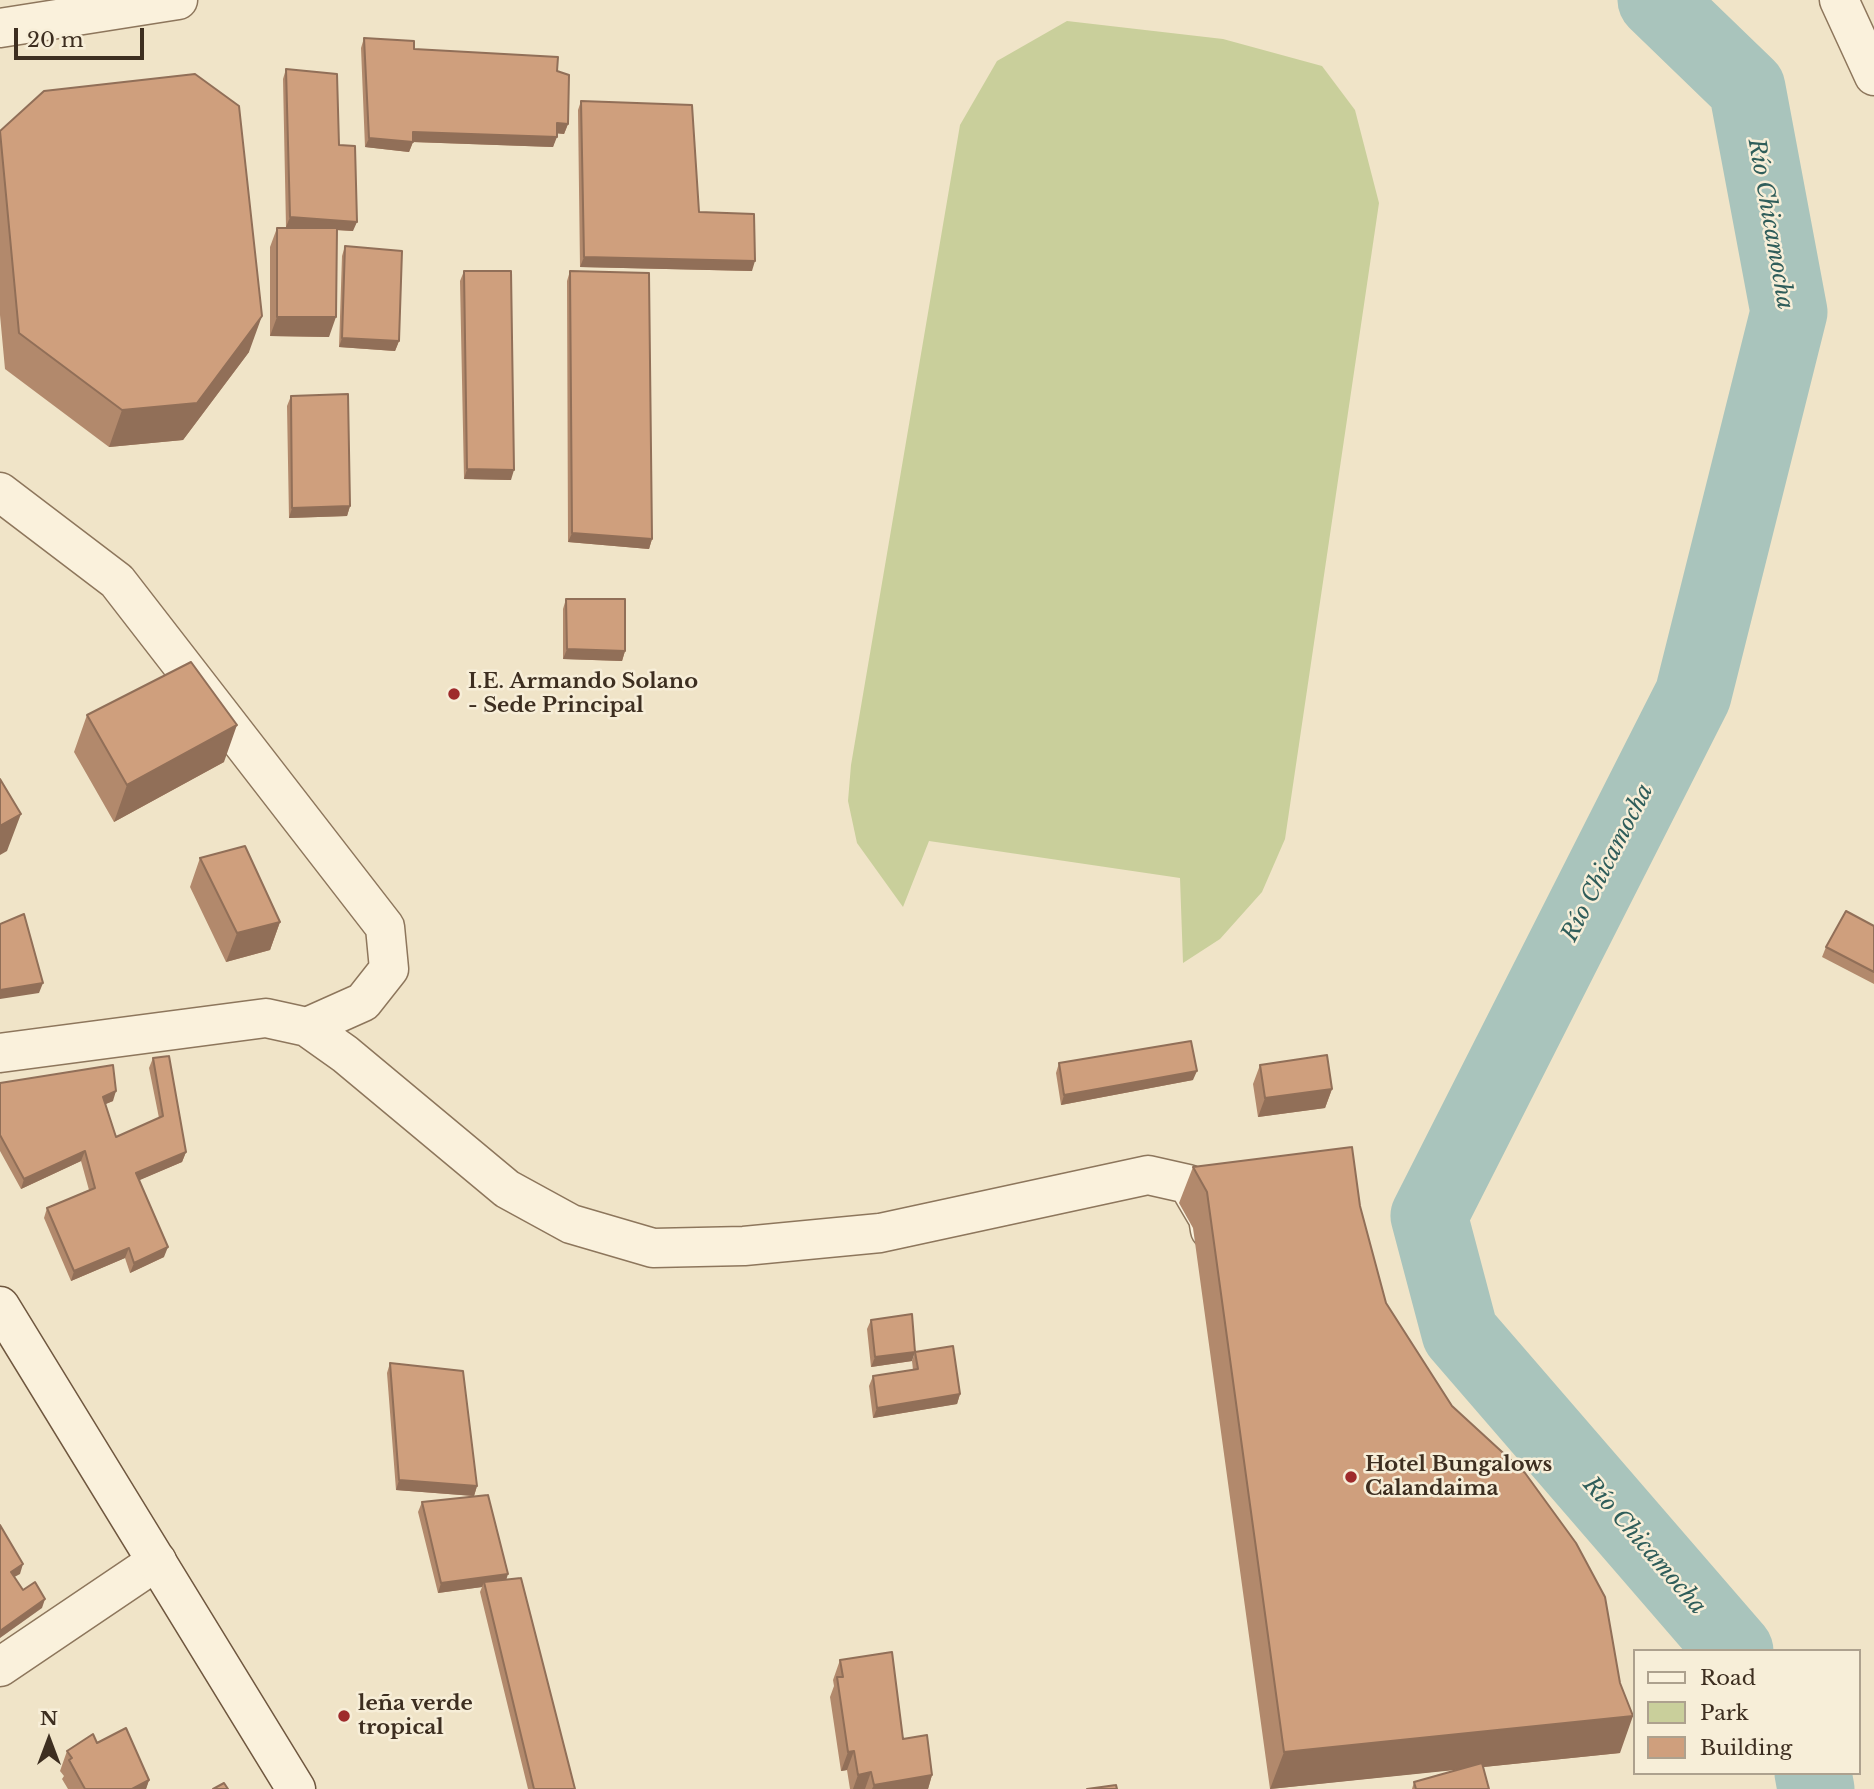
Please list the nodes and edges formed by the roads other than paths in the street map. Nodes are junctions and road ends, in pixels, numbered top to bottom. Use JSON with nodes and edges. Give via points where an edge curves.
{"nodes":[{"id":1,"x":178,"y":0,"type":"edge"},
{"id":2,"x":1839,"y":0,"type":"edge"},
{"id":3,"x":0,"y":28,"type":"edge"},
{"id":4,"x":1874,"y":76,"type":"edge"},
{"id":5,"x":0,"y":492,"type":"edge"},
{"id":6,"x":307,"y":1027,"type":"junction"},
{"id":7,"x":0,"y":1053,"type":"edge"},
{"id":8,"x":1214,"y":1257,"type":"edge"},
{"id":9,"x":0,"y":1306,"type":"edge"},
{"id":10,"x":157,"y":1561,"type":"junction"},
{"id":11,"x":0,"y":1667,"type":"edge"},
{"id":12,"x":296,"y":1789,"type":"edge"}],
"edges":[{"from":1,"to":3,"type":"street"},
{"from":2,"to":4,"type":"street"},
{"from":5,"to":6,"type":"street","via":[[117,582],[385,927],[389,969],[363,1002]]},
{"from":6,"to":7,"type":"street","via":[[266,1018]]},
{"from":6,"to":8,"type":"street","via":[[507,1189],[571,1224],[653,1248],[744,1246],[880,1233],[1148,1175],[1188,1184],[1208,1218]]},
{"from":9,"to":10,"type":"street"},
{"from":10,"to":11,"type":"street"},
{"from":10,"to":12,"type":"street"}]}
